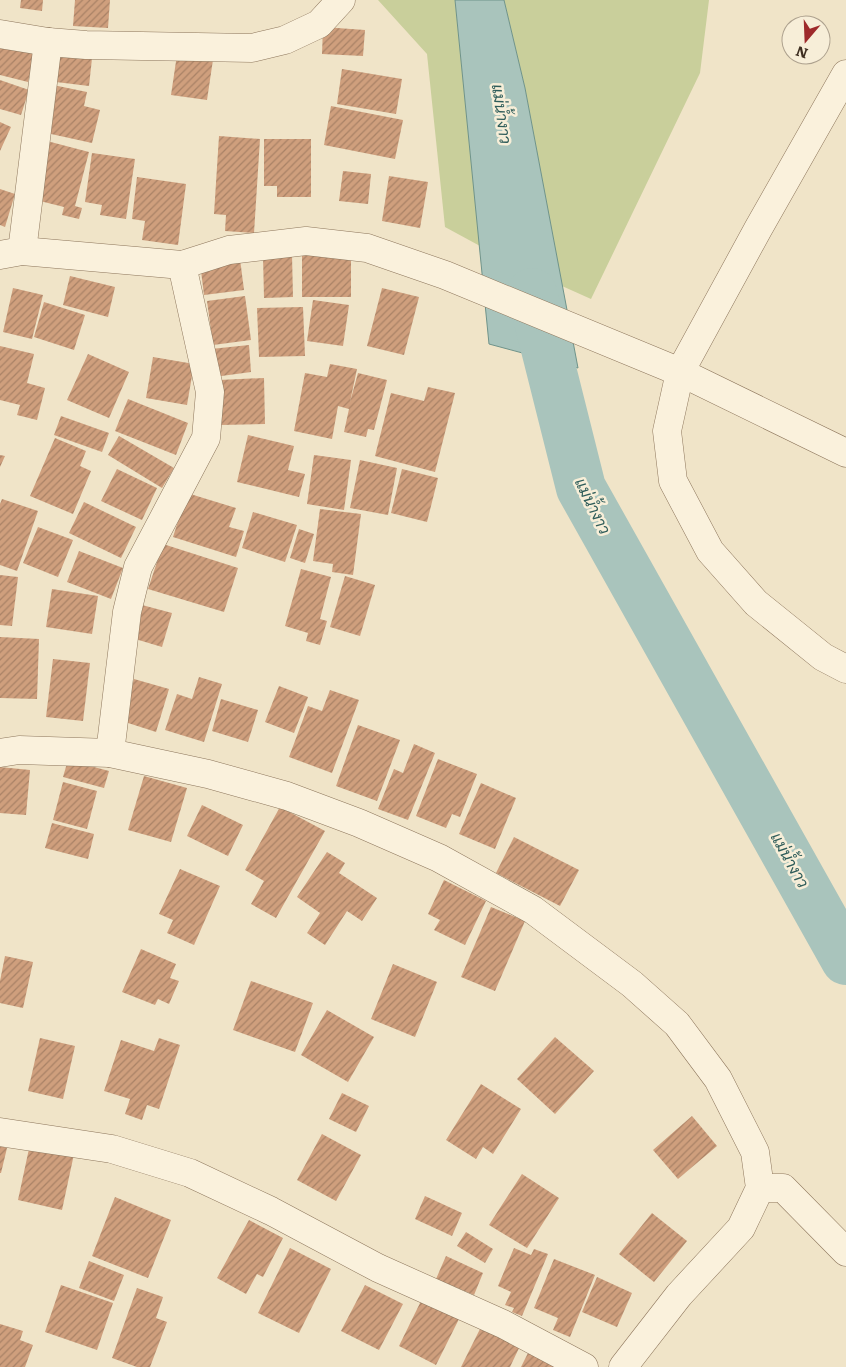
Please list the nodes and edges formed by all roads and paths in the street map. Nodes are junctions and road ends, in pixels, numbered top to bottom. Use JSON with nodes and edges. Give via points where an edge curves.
{"nodes":[{"id":1,"x":340,"y":0,"type":"edge"},
{"id":2,"x":0,"y":34,"type":"edge"},
{"id":3,"x":48,"y":42,"type":"junction"},
{"id":4,"x":846,"y":74,"type":"edge"},
{"id":5,"x":11,"y":253,"type":"edge"},
{"id":6,"x":182,"y":265,"type":"junction"},
{"id":7,"x":680,"y":372,"type":"junction"},
{"id":8,"x":846,"y":453,"type":"edge"},
{"id":9,"x":846,"y":669,"type":"edge"},
{"id":10,"x":0,"y":753,"type":"edge"},
{"id":11,"x":110,"y":753,"type":"junction"},
{"id":12,"x":0,"y":1132,"type":"edge"},
{"id":13,"x":760,"y":1188,"type":"junction"},
{"id":14,"x":846,"y":1252,"type":"edge"},
{"id":15,"x":584,"y":1367,"type":"edge"},
{"id":16,"x":623,"y":1367,"type":"edge"}],
"edges":[{"from":1,"to":3,"type":"street","via":[[319,24],[284,40],[252,48]]},
{"from":2,"to":3,"type":"street"},
{"from":3,"to":5,"type":"street"},
{"from":4,"to":7,"type":"street"},
{"from":5,"to":6,"type":"street"},
{"from":6,"to":7,"type":"street","via":[[229,250],[306,241],[367,248],[446,275]]},
{"from":6,"to":11,"type":"street","via":[[210,392],[206,438],[138,567],[127,612]]},
{"from":7,"to":8,"type":"street"},
{"from":7,"to":9,"type":"street","via":[[667,431],[674,480],[710,551],[756,603],[823,657]]},
{"from":10,"to":11,"type":"street","via":[[19,750]]},
{"from":11,"to":13,"type":"street","via":[[208,774],[287,796],[439,858],[533,910],[632,984],[677,1024],[718,1079],[755,1152]]},
{"from":12,"to":15,"type":"street","via":[[112,1148],[190,1174],[271,1211],[378,1268],[503,1324]]},
{"from":13,"to":14,"type":"street","via":[[783,1188]]},
{"from":13,"to":16,"type":"street","via":[[741,1228],[679,1295]]}]}
